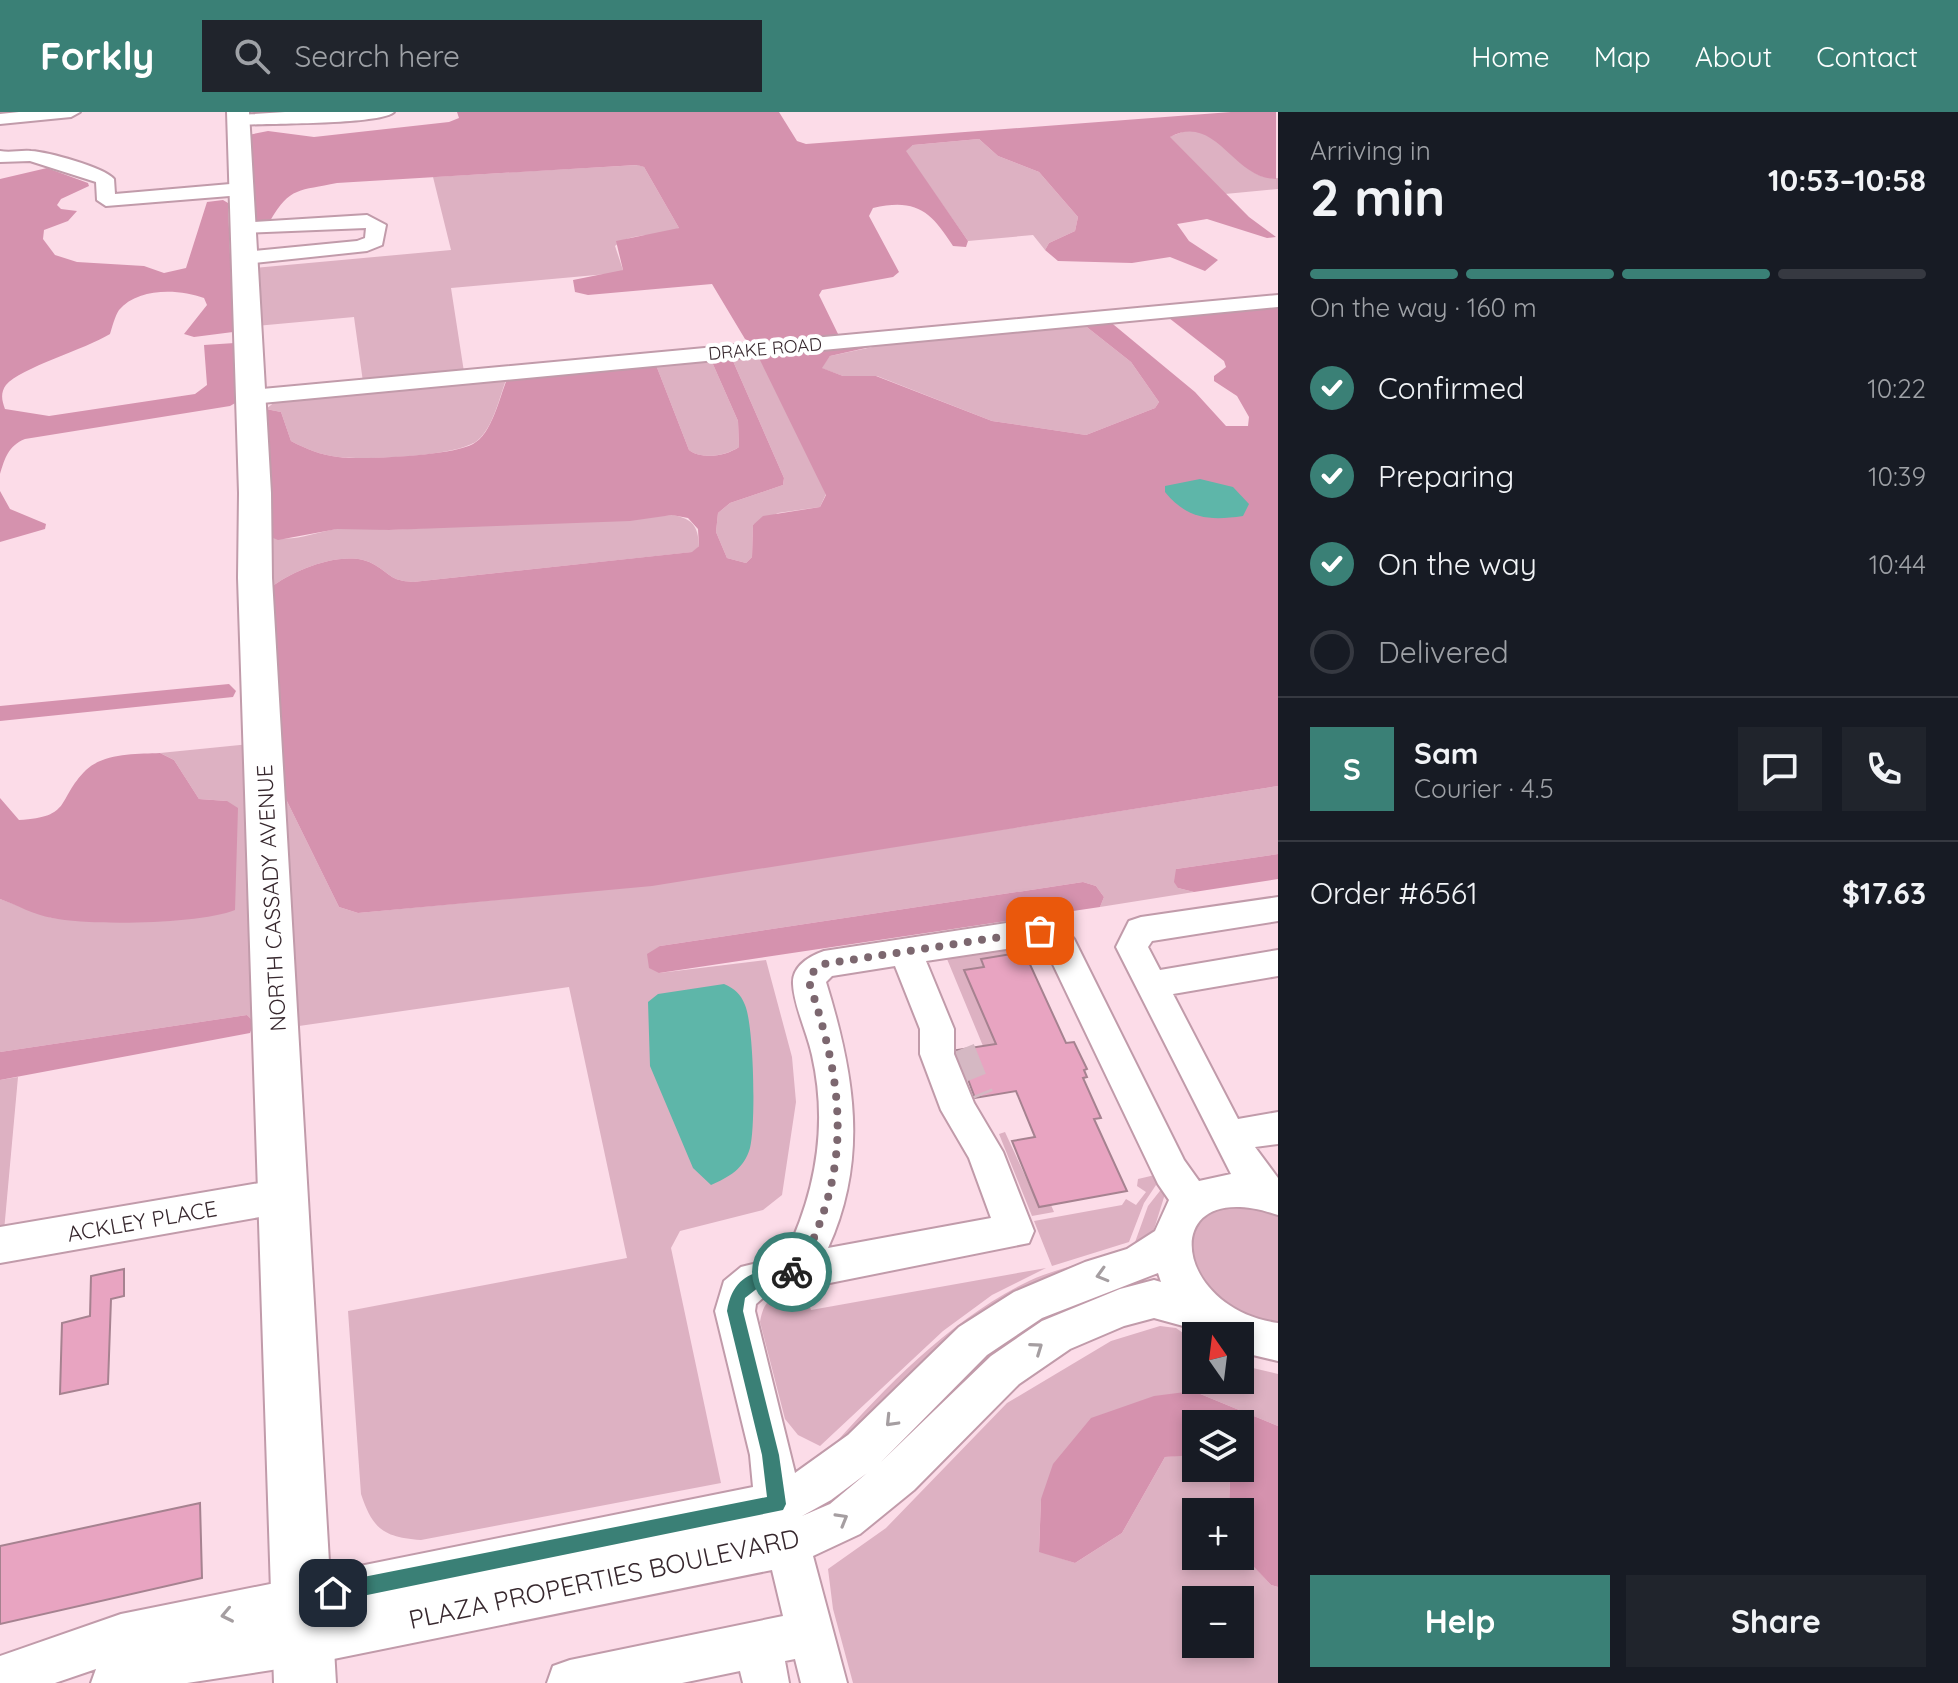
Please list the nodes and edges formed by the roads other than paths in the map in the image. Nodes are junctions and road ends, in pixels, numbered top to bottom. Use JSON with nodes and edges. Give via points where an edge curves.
{"nodes":[{"id":1,"x":71,"y":112,"type":"edge"},
{"id":2,"x":385,"y":112,"type":"edge"},
{"id":3,"x":46,"y":114,"type":"junction"},
{"id":4,"x":238,"y":116,"type":"edge"},
{"id":5,"x":0,"y":119,"type":"edge"},
{"id":6,"x":26,"y":133,"type":"dead end"},
{"id":7,"x":0,"y":143,"type":"edge"},
{"id":8,"x":0,"y":156,"type":"edge"},
{"id":9,"x":30,"y":156,"type":"junction"},
{"id":10,"x":242,"y":189,"type":"junction"},
{"id":11,"x":244,"y":242,"type":"junction"},
{"id":12,"x":1278,"y":301,"type":"edge"},
{"id":13,"x":251,"y":397,"type":"junction"},
{"id":14,"x":1278,"y":909,"type":"edge"},
{"id":15,"x":906,"y":952,"type":"junction"},
{"id":16,"x":1278,"y":963,"type":"edge"},
{"id":17,"x":1151,"y":985,"type":"junction"},
{"id":18,"x":1278,"y":1128,"type":"edge"},
{"id":19,"x":1228,"y":1136,"type":"junction"},
{"id":20,"x":283,"y":1196,"type":"junction"},
{"id":21,"x":1272,"y":1196,"type":"edge"},
{"id":22,"x":1192,"y":1202,"type":"junction"},
{"id":23,"x":1171,"y":1242,"type":"junction"},
{"id":24,"x":0,"y":1245,"type":"edge"},
{"id":25,"x":798,"y":1271,"type":"junction"},
{"id":26,"x":1208,"y":1314,"type":"junction"},
{"id":27,"x":1278,"y":1342,"type":"edge"},
{"id":28,"x":783,"y":1524,"type":"junction"},
{"id":29,"x":811,"y":1633,"type":"junction"},
{"id":30,"x":304,"y":1641,"type":"edge"},
{"id":31,"x":762,"y":1664,"type":"edge"},
{"id":32,"x":0,"y":1679,"type":"edge"},
{"id":33,"x":114,"y":1683,"type":"edge"},
{"id":34,"x":570,"y":1683,"type":"edge"},
{"id":35,"x":824,"y":1683,"type":"edge"}],
"edges":[{"from":1,"to":3,"type":"street"},
{"from":2,"to":4,"type":"street"},
{"from":3,"to":5,"type":"street"},
{"from":3,"to":6,"type":"street"},
{"from":4,"to":10,"type":"main road","name":"NORTH CASSADY AVENUE"},
{"from":7,"to":9,"type":"street","via":[[19,142]]},
{"from":8,"to":9,"type":"street"},
{"from":9,"to":10,"type":"street","via":[[105,179],[106,200]]},
{"from":10,"to":11,"type":"main road","name":"NORTH CASSADY AVENUE"},
{"from":11,"to":11,"type":"street","via":[[351,249],[378,238],[371,221],[296,223]]},
{"from":11,"to":13,"type":"main road","name":"NORTH CASSADY AVENUE"},
{"from":12,"to":13,"type":"street","name":"DRAKE ROAD"},
{"from":13,"to":20,"type":"main road","name":"NORTH CASSADY AVENUE"},
{"from":14,"to":17,"type":"street","via":[[1141,930],[1132,947]]},
{"from":15,"to":22,"type":"street","via":[[1040,931],[1051,935],[1171,1172]]},
{"from":15,"to":25,"type":"street","via":[[824,964],[809,982],[835,1071],[839,1129],[833,1191]]},
{"from":15,"to":25,"type":"street","via":[[948,1040],[937,1054],[959,1110],[977,1114],[1015,1231]]},
{"from":16,"to":17,"type":"street"},
{"from":17,"to":19,"type":"street"},
{"from":18,"to":19,"type":"street"},
{"from":19,"to":21,"type":"street"},
{"from":20,"to":24,"type":"street","name":"ACKLEY PLACE"},
{"from":20,"to":30,"type":"main road","name":"NORTH CASSADY AVENUE"},
{"from":21,"to":22,"type":"street","via":[[1239,1188]]},
{"from":22,"to":23,"type":"street","via":[[1178,1219]]},
{"from":23,"to":26,"type":"street","name":"PLAZA PROPERTIES BOULEVARD","via":[[1181,1279]]},
{"from":23,"to":28,"type":"street","name":"PLAZA PROPERTIES BOULEVARD","one_way":true,"via":[[1138,1264],[1028,1305],[973,1341],[863,1450],[816,1485]]},
{"from":25,"to":28,"type":"street","via":[[755,1280],[738,1294],[735,1311]]},
{"from":26,"to":27,"type":"street","name":"PLAZA PROPERTIES BOULEVARD","via":[[1234,1331]]},
{"from":28,"to":26,"type":"street","name":"PLAZA PROPERTIES BOULEVARD","one_way":true,"via":[[845,1519],[899,1475],[1005,1370],[1056,1335],[1154,1299]]},
{"from":28,"to":29,"type":"street"},
{"from":28,"to":30,"type":"street","name":"PLAZA PROPERTIES BOULEVARD"},
{"from":29,"to":31,"type":"street"},
{"from":29,"to":35,"type":"street"},
{"from":30,"to":32,"type":"street","one_way":true,"via":[[121,1637]]},
{"from":30,"to":33,"type":"street","via":[[192,1658]]},
{"from":31,"to":34,"type":"street"}]}
